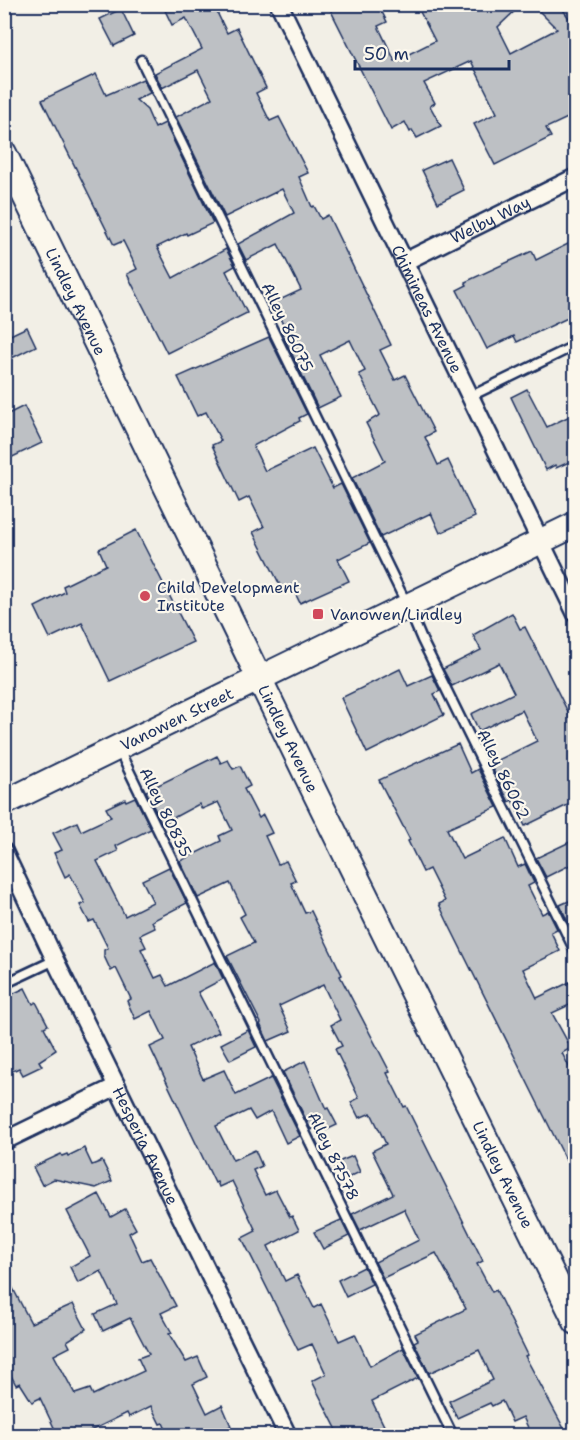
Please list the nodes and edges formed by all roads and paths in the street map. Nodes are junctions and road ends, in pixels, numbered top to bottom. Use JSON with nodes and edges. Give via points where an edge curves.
{"nodes":[{"id":1,"x":279,"y":4,"type":"edge"},
{"id":2,"x":141,"y":60,"type":"dead end"},
{"id":3,"x":4,"y":153,"type":"edge"},
{"id":4,"x":576,"y":177,"type":"edge"},
{"id":5,"x":404,"y":262,"type":"junction"},
{"id":6,"x":576,"y":345,"type":"edge"},
{"id":7,"x":469,"y":397,"type":"junction"},
{"id":8,"x":576,"y":524,"type":"edge"},
{"id":9,"x":540,"y":541,"type":"junction"},
{"id":10,"x":408,"y":606,"type":"junction"},
{"id":11,"x":576,"y":614,"type":"edge"},
{"id":12,"x":260,"y":678,"type":"junction"},
{"id":13,"x":118,"y":748,"type":"junction"},
{"id":14,"x":4,"y":803,"type":"edge"},
{"id":15,"x":4,"y":852,"type":"edge"},
{"id":16,"x":187,"y":890,"type":"joint"},
{"id":17,"x":576,"y":953,"type":"edge"},
{"id":18,"x":55,"y":960,"type":"junction"},
{"id":19,"x":4,"y":984,"type":"edge"},
{"id":20,"x":117,"y":1086,"type":"junction"},
{"id":21,"x":4,"y":1141,"type":"edge"},
{"id":22,"x":576,"y":1322,"type":"edge"},
{"id":23,"x":288,"y":1436,"type":"edge"},
{"id":24,"x":453,"y":1436,"type":"edge"}],
"edges":[{"from":1,"to":5,"type":"street","name":"Chimineas Avenue"},
{"from":2,"to":10,"type":"lane","name":"Alley 86075"},
{"from":3,"to":12,"type":"main road","name":"Lindley Avenue"},
{"from":4,"to":5,"type":"street","name":"Welby Way"},
{"from":5,"to":7,"type":"street","name":"Chimineas Avenue"},
{"from":6,"to":7,"type":"lane"},
{"from":7,"to":9,"type":"street","name":"Chimineas Avenue"},
{"from":8,"to":9,"type":"main road","name":"Vanowen Street"},
{"from":9,"to":10,"type":"main road","name":"Vanowen Street"},
{"from":9,"to":11,"type":"street","name":"Chimineas Avenue"},
{"from":10,"to":12,"type":"main road","name":"Vanowen Street"},
{"from":10,"to":17,"type":"lane","name":"Alley 86062"},
{"from":12,"to":13,"type":"main road","name":"Vanowen Street"},
{"from":12,"to":22,"type":"main road","name":"Lindley Avenue"},
{"from":13,"to":14,"type":"main road","name":"Vanowen Street"},
{"from":13,"to":16,"type":"lane","name":"Alley 80835"},
{"from":15,"to":18,"type":"street","name":"Hesperia Avenue"},
{"from":16,"to":24,"type":"lane","name":"Alley 87578"},
{"from":18,"to":19,"type":"lane"},
{"from":18,"to":20,"type":"street","name":"Hesperia Avenue"},
{"from":20,"to":21,"type":"street"},
{"from":20,"to":23,"type":"street","name":"Hesperia Avenue"}]}
